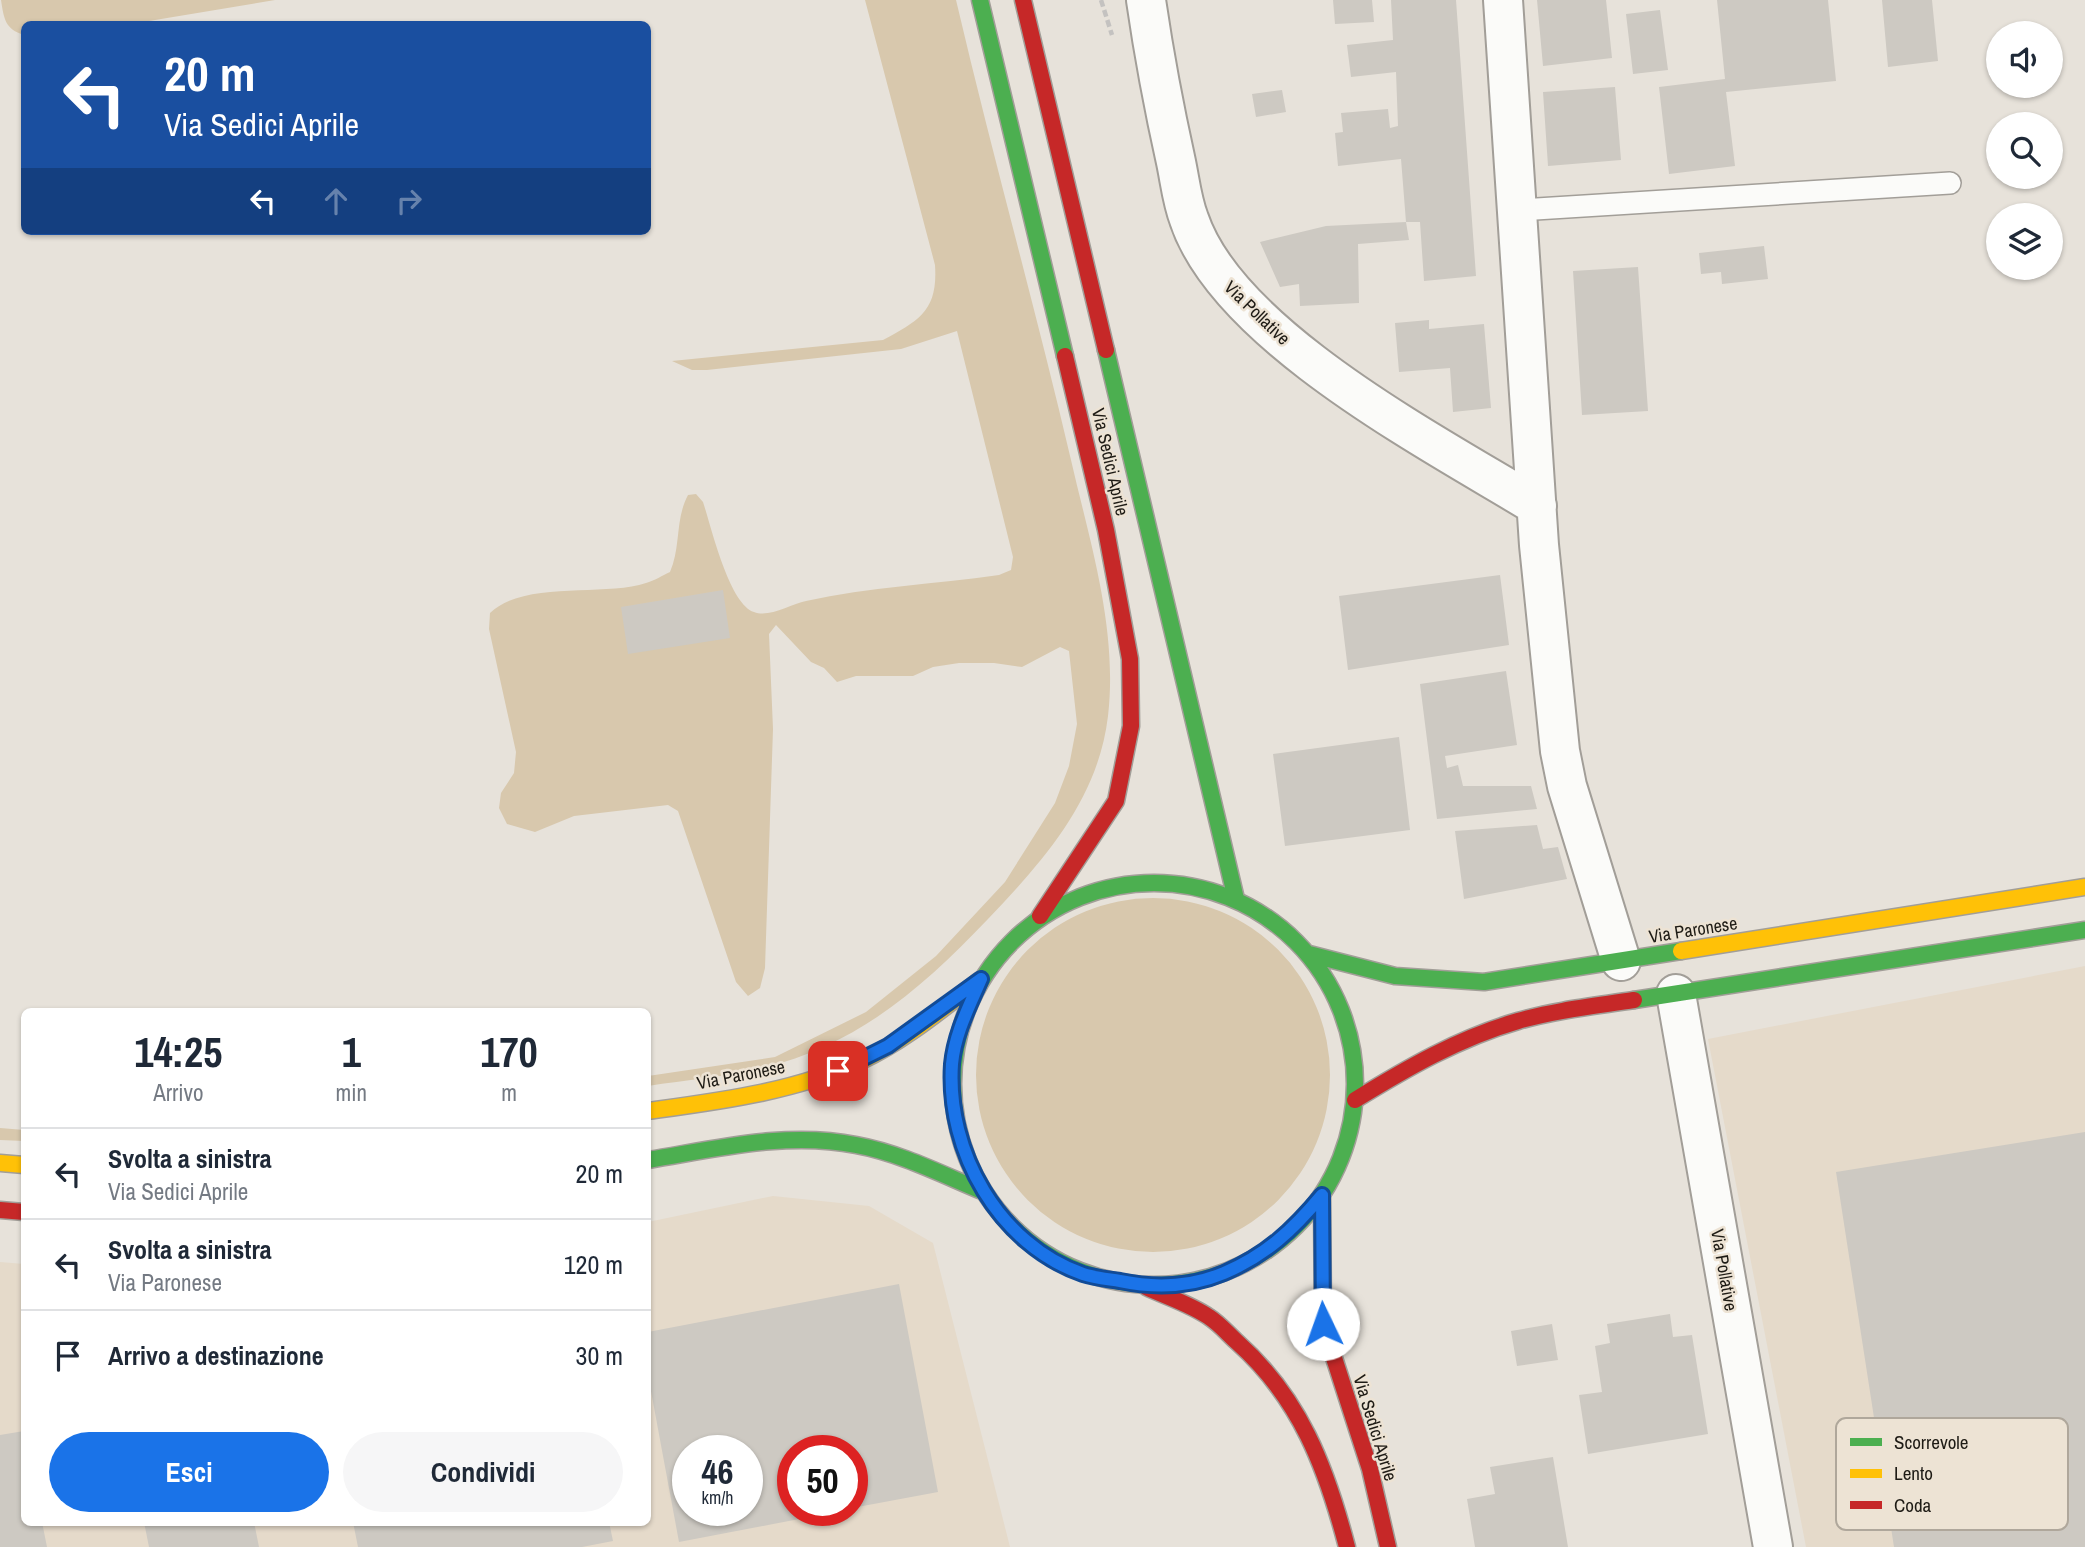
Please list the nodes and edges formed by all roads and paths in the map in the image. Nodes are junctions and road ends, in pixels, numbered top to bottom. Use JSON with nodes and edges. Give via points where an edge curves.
{"nodes":[{"id":1,"x":980,"y":0,"type":"edge"},
{"id":2,"x":1023,"y":0,"type":"edge"},
{"id":3,"x":1146,"y":0,"type":"edge"},
{"id":4,"x":1503,"y":0,"type":"edge"},
{"id":5,"x":1950,"y":183,"type":"dead end"},
{"id":6,"x":1519,"y":209,"type":"junction"},
{"id":7,"x":1537,"y":506,"type":"junction"},
{"id":8,"x":2085,"y":887,"type":"edge"},
{"id":9,"x":1236,"y":899,"type":"junction"},
{"id":10,"x":1039,"y":918,"type":"junction"},
{"id":11,"x":2085,"y":930,"type":"edge"},
{"id":12,"x":1309,"y":954,"type":"junction"},
{"id":13,"x":1620,"y":961,"type":"junction"},
{"id":14,"x":981,"y":979,"type":"junction"},
{"id":15,"x":1676,"y":994,"type":"junction"},
{"id":16,"x":1355,"y":1100,"type":"junction"},
{"id":17,"x":651,"y":1110,"type":"edge"},
{"id":18,"x":651,"y":1160,"type":"edge"},
{"id":19,"x":0,"y":1163,"type":"edge"},
{"id":20,"x":21,"y":1165,"type":"edge"},
{"id":21,"x":982,"y":1191,"type":"junction"},
{"id":22,"x":1322,"y":1195,"type":"junction"},
{"id":23,"x":0,"y":1210,"type":"edge"},
{"id":24,"x":21,"y":1212,"type":"edge"},
{"id":25,"x":1144,"y":1286,"type":"junction"},
{"id":26,"x":1346,"y":1547,"type":"edge"},
{"id":27,"x":1388,"y":1547,"type":"edge"},
{"id":28,"x":1773,"y":1547,"type":"edge"}],
"edges":[{"from":1,"to":10,"type":"main road","name":"Via Sedici Aprile","via":[[1106,530],[1130,659],[1131,726],[1116,801]]},
{"from":2,"to":9,"type":"main road","name":"Via Sedici Aprile"},
{"from":3,"to":7,"type":"street","name":"Via Pollative","via":[[1189,220],[1223,282],[1296,351]]},
{"from":4,"to":6,"type":"street"},
{"from":5,"to":6,"type":"lane"},
{"from":6,"to":7,"type":"street"},
{"from":7,"to":13,"type":"street","via":[[1560,751]]},
{"from":8,"to":13,"type":"main road","name":"Via Paronese"},
{"from":9,"to":10,"type":"main road","name":"Via Sedici Aprile","via":[[1174,883],[1132,883],[1082,895]]},
{"from":9,"to":12,"type":"main road","name":"Via Sedici Aprile","via":[[1286,931]]},
{"from":10,"to":14,"type":"main road","name":"Via Sedici Aprile","via":[[1004,948]]},
{"from":11,"to":15,"type":"main road"},
{"from":12,"to":13,"type":"main road","name":"Via Paronese","via":[[1398,979],[1442,983],[1484,982]]},
{"from":12,"to":16,"type":"main road","name":"Via Sedici Aprile","via":[[1328,983],[1351,1039]]},
{"from":14,"to":17,"type":"main road","name":"Via Paronese","via":[[888,1046],[838,1071],[786,1088]]},
{"from":14,"to":21,"type":"main road","name":"Via Sedici Aprile","via":[[959,1030],[952,1065],[956,1129]]},
{"from":15,"to":16,"type":"main road","via":[[1504,1023],[1425,1056]]},
{"from":15,"to":28,"type":"street","name":"Via Pollative"},
{"from":16,"to":22,"type":"main road","name":"Via Sedici Aprile","via":[[1348,1139]]},
{"from":18,"to":21,"type":"main road","via":[[796,1140],[840,1142],[882,1151]]},
{"from":19,"to":20,"type":"main road"},
{"from":21,"to":25,"type":"main road","name":"Via Sedici Aprile","via":[[1025,1238],[1051,1258],[1084,1274]]},
{"from":22,"to":25,"type":"main road","name":"Via Sedici Aprile","via":[[1294,1230],[1263,1254],[1222,1274],[1185,1284]]},
{"from":22,"to":27,"type":"main road","name":"Via Sedici Aprile","via":[[1323,1324],[1370,1469]]},
{"from":23,"to":24,"type":"main road"},
{"from":25,"to":26,"type":"main road","name":"Via Sedici Aprile","via":[[1210,1318],[1259,1361],[1292,1402],[1314,1437],[1330,1478]]}]}
